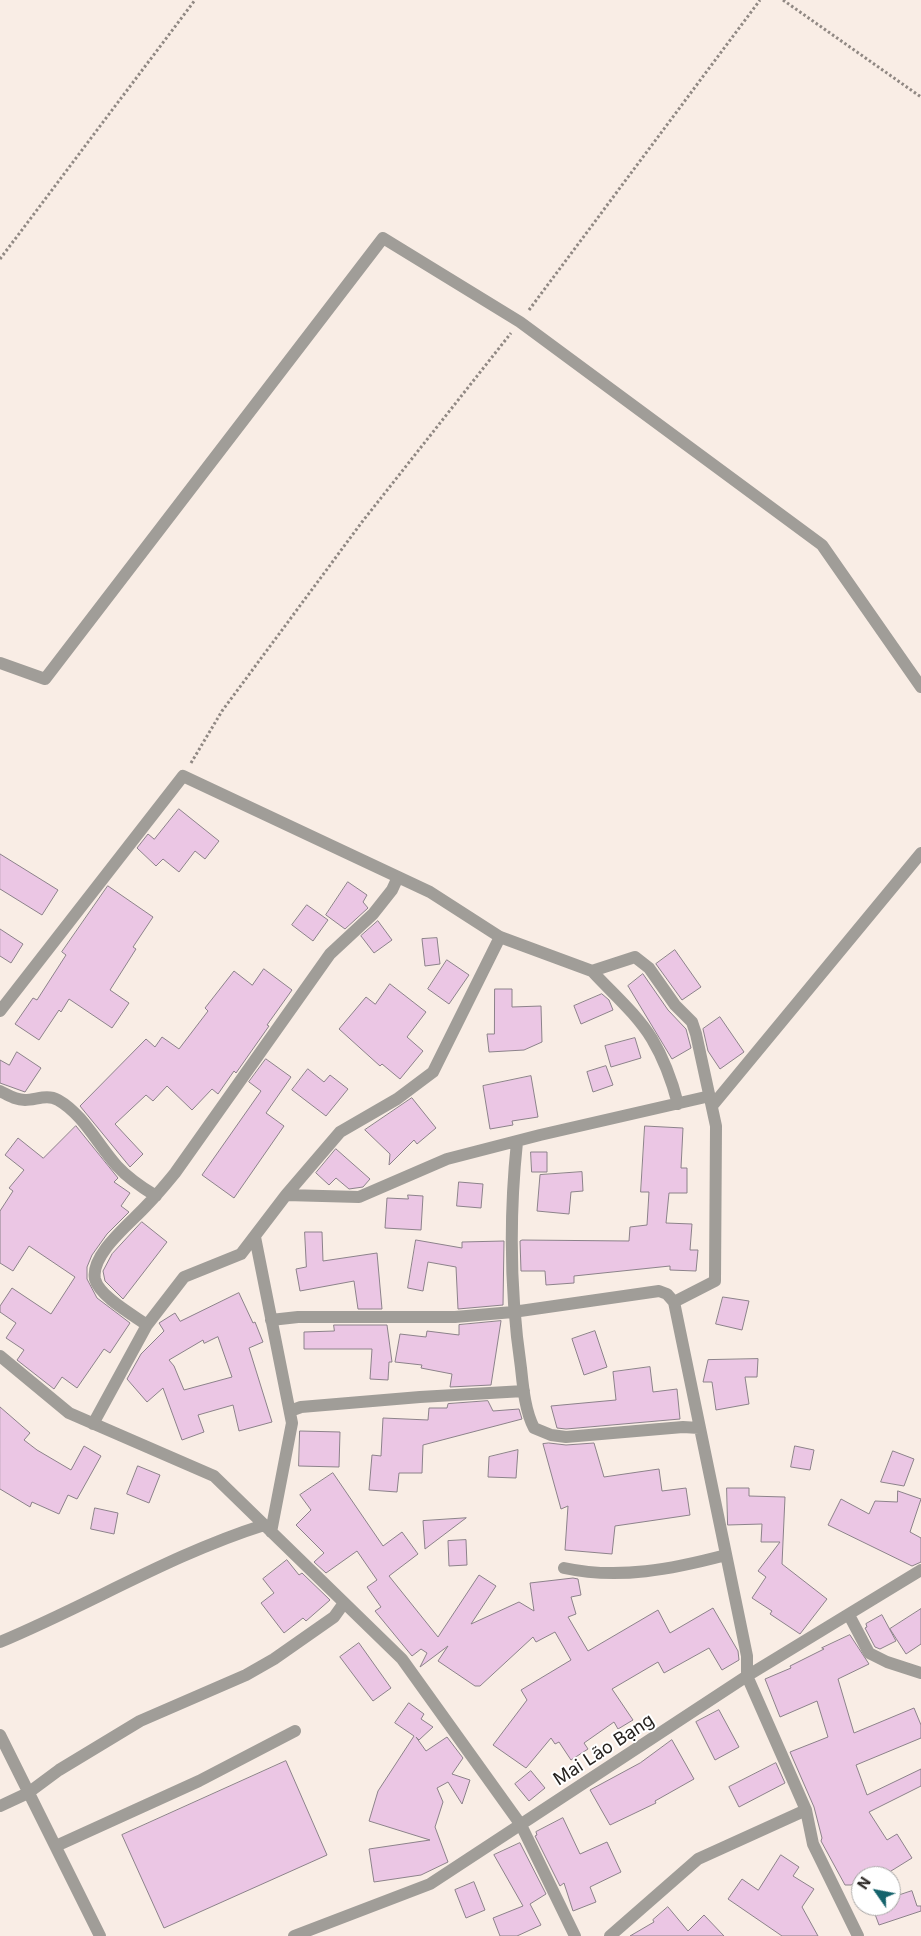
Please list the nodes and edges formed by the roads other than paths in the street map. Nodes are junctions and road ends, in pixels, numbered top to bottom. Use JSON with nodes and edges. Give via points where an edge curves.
{"nodes":[{"id":1,"x":0,"y":663,"type":"edge"},
{"id":2,"x":921,"y":687,"type":"edge"},
{"id":3,"x":921,"y":853,"type":"edge"},
{"id":4,"x":398,"y":877,"type":"junction"},
{"id":5,"x":500,"y":937,"type":"junction"},
{"id":6,"x":592,"y":971,"type":"junction"},
{"id":7,"x":0,"y":1011,"type":"edge"},
{"id":8,"x":0,"y":1090,"type":"edge"},
{"id":9,"x":711,"y":1101,"type":"junction"},
{"id":10,"x":678,"y":1104,"type":"junction"},
{"id":11,"x":517,"y":1142,"type":"junction"},
{"id":12,"x":286,"y":1195,"type":"junction"},
{"id":13,"x":156,"y":1196,"type":"junction"},
{"id":14,"x":255,"y":1236,"type":"junction"},
{"id":15,"x":674,"y":1302,"type":"junction"},
{"id":16,"x":513,"y":1312,"type":"junction"},
{"id":17,"x":271,"y":1320,"type":"junction"},
{"id":18,"x":147,"y":1324,"type":"junction"},
{"id":19,"x":0,"y":1356,"type":"edge"},
{"id":20,"x":524,"y":1391,"type":"junction"},
{"id":21,"x":290,"y":1411,"type":"junction"},
{"id":22,"x":93,"y":1424,"type":"junction"},
{"id":23,"x":699,"y":1428,"type":"junction"},
{"id":24,"x":268,"y":1528,"type":"junction"},
{"id":25,"x":726,"y":1555,"type":"junction"},
{"id":26,"x":564,"y":1568,"type":"dead end"},
{"id":27,"x":921,"y":1570,"type":"edge"},
{"id":28,"x":344,"y":1603,"type":"junction"},
{"id":29,"x":849,"y":1615,"type":"junction"},
{"id":30,"x":0,"y":1642,"type":"edge"},
{"id":31,"x":921,"y":1673,"type":"edge"},
{"id":32,"x":747,"y":1676,"type":"junction"},
{"id":33,"x":295,"y":1731,"type":"dead end"},
{"id":34,"x":0,"y":1734,"type":"edge"},
{"id":35,"x":28,"y":1793,"type":"junction"},
{"id":36,"x":0,"y":1806,"type":"edge"},
{"id":37,"x":806,"y":1810,"type":"junction"},
{"id":38,"x":521,"y":1825,"type":"junction"},
{"id":39,"x":56,"y":1846,"type":"junction"},
{"id":40,"x":100,"y":1936,"type":"edge"},
{"id":41,"x":294,"y":1936,"type":"edge"},
{"id":42,"x":575,"y":1936,"type":"edge"},
{"id":43,"x":610,"y":1936,"type":"edge"},
{"id":44,"x":858,"y":1936,"type":"edge"}],
"edges":[{"from":1,"to":2,"type":"street","via":[[45,679],[384,238],[520,322],[822,546]]},
{"from":3,"to":9,"type":"street"},
{"from":4,"to":5,"type":"street","via":[[430,892]]},
{"from":4,"to":7,"type":"street","via":[[183,776]]},
{"from":4,"to":13,"type":"street","via":[[373,914],[330,954],[247,1074]]},
{"from":5,"to":6,"type":"street"},
{"from":5,"to":12,"type":"street","via":[[433,1072],[397,1099],[340,1132]]},
{"from":6,"to":9,"type":"street","via":[[635,957],[649,968],[675,1005],[692,1022]]},
{"from":6,"to":10,"type":"street","via":[[651,1038],[665,1064]]},
{"from":8,"to":13,"type":"street","via":[[25,1100],[56,1099],[81,1121],[118,1167],[138,1186]]},
{"from":9,"to":10,"type":"street"},
{"from":9,"to":15,"type":"street","via":[[716,1126],[715,1281]]},
{"from":10,"to":11,"type":"street"},
{"from":11,"to":12,"type":"street","via":[[448,1159],[359,1197]]},
{"from":11,"to":16,"type":"street","via":[[511,1250]]},
{"from":12,"to":14,"type":"street"},
{"from":13,"to":18,"type":"street","via":[[113,1238],[96,1270],[95,1280],[104,1293]]},
{"from":14,"to":17,"type":"street"},
{"from":14,"to":18,"type":"street","via":[[241,1254],[184,1277]]},
{"from":15,"to":16,"type":"street","via":[[660,1291],[643,1292]]},
{"from":15,"to":23,"type":"street"},
{"from":16,"to":17,"type":"street","via":[[455,1317],[298,1317]]},
{"from":16,"to":20,"type":"street"},
{"from":17,"to":21,"type":"street"},
{"from":18,"to":22,"type":"street"},
{"from":19,"to":22,"type":"street","via":[[69,1413]]},
{"from":20,"to":21,"type":"street","via":[[301,1407]]},
{"from":20,"to":23,"type":"street","via":[[534,1428],[551,1435],[566,1437]]},
{"from":21,"to":24,"type":"street","via":[[292,1423]]},
{"from":22,"to":24,"type":"street","via":[[214,1476]]},
{"from":23,"to":25,"type":"street"},
{"from":24,"to":28,"type":"street"},
{"from":24,"to":30,"type":"street","via":[[236,1534],[174,1560],[59,1617]]},
{"from":25,"to":26,"type":"street","via":[[642,1572],[588,1572]]},
{"from":25,"to":32,"type":"street","via":[[747,1656]]},
{"from":27,"to":29,"type":"street","name":"Mai Lão Bạng"},
{"from":28,"to":35,"type":"street","via":[[334,1617],[274,1659],[246,1675],[140,1721],[59,1770]]},
{"from":28,"to":38,"type":"street","via":[[402,1659]]},
{"from":29,"to":31,"type":"street","via":[[869,1653]]},
{"from":29,"to":32,"type":"street","name":"Mai Lão Bạng"},
{"from":32,"to":37,"type":"street"},
{"from":32,"to":38,"type":"street","name":"Mai Lão Bạng"},
{"from":33,"to":39,"type":"street","via":[[199,1781]]},
{"from":34,"to":35,"type":"street"},
{"from":35,"to":36,"type":"street"},
{"from":35,"to":39,"type":"street"},
{"from":37,"to":43,"type":"street","via":[[698,1859]]},
{"from":37,"to":44,"type":"street","via":[[813,1844]]},
{"from":38,"to":41,"type":"street","name":"Mai Lão Bạng","via":[[430,1884]]},
{"from":38,"to":42,"type":"street"},
{"from":39,"to":40,"type":"street"}]}
